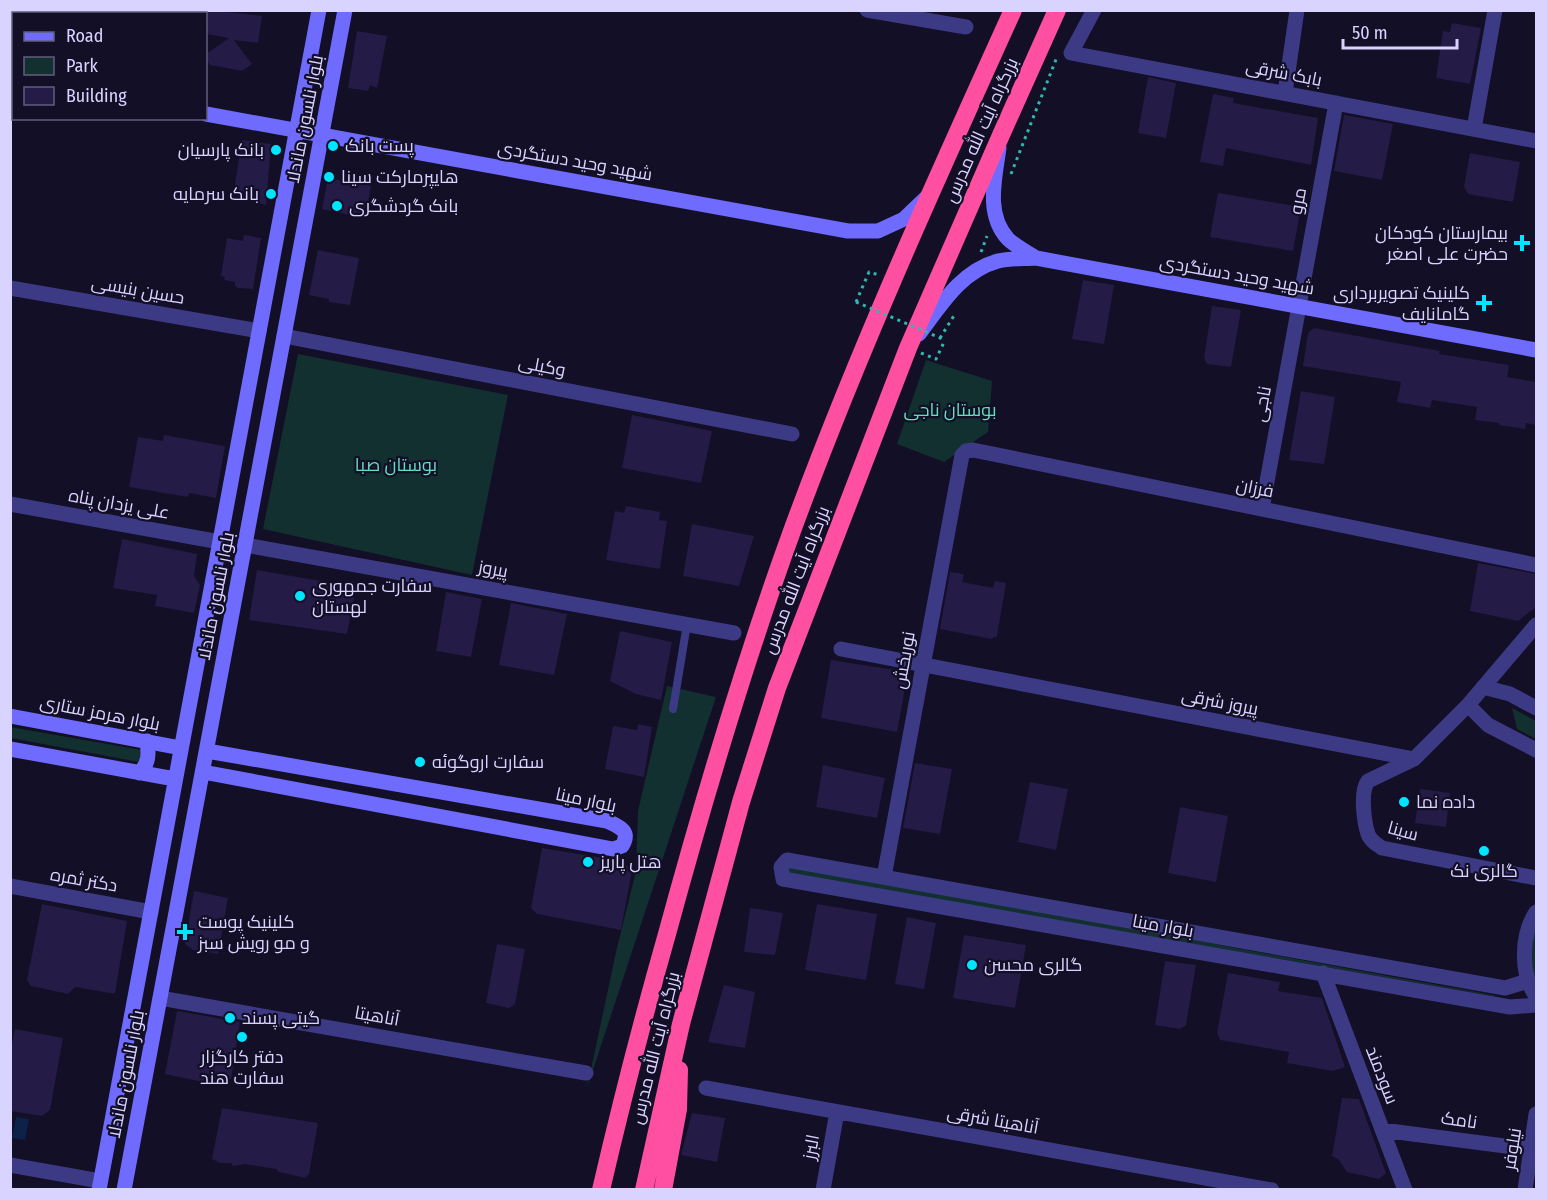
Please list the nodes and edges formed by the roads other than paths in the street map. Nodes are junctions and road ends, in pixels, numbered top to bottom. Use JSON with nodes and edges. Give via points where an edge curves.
{"nodes":[{"id":1,"x":319,"y":10,"type":"edge"},
{"id":2,"x":345,"y":10,"type":"edge"},
{"id":3,"x":867,"y":10,"type":"edge"},
{"id":4,"x":1013,"y":10,"type":"edge"},
{"id":5,"x":1058,"y":10,"type":"edge"},
{"id":6,"x":1094,"y":10,"type":"edge"},
{"id":7,"x":1297,"y":10,"type":"edge"},
{"id":8,"x":1496,"y":10,"type":"edge"},
{"id":9,"x":931,"y":16,"type":"edge"},
{"id":10,"x":966,"y":27,"type":"dead end"},
{"id":11,"x":1285,"y":93,"type":"junction"},
{"id":12,"x":1336,"y":103,"type":"junction"},
{"id":13,"x":207,"y":114,"type":"edge"},
{"id":14,"x":1474,"y":129,"type":"junction"},
{"id":15,"x":297,"y":131,"type":"junction"},
{"id":16,"x":322,"y":135,"type":"junction"},
{"id":17,"x":1001,"y":135,"type":"junction"},
{"id":18,"x":1536,"y":141,"type":"edge"},
{"id":19,"x":928,"y":196,"type":"junction"},
{"id":20,"x":1036,"y":258,"type":"junction"},
{"id":21,"x":10,"y":288,"type":"edge"},
{"id":22,"x":1299,"y":306,"type":"junction"},
{"id":23,"x":259,"y":332,"type":"junction"},
{"id":24,"x":284,"y":336,"type":"junction"},
{"id":25,"x":908,"y":348,"type":"junction"},
{"id":26,"x":1536,"y":350,"type":"edge"},
{"id":27,"x":792,"y":434,"type":"dead end"},
{"id":28,"x":966,"y":451,"type":"joint"},
{"id":29,"x":10,"y":504,"type":"edge"},
{"id":30,"x":1262,"y":509,"type":"junction"},
{"id":31,"x":220,"y":542,"type":"junction"},
{"id":32,"x":245,"y":545,"type":"junction"},
{"id":33,"x":1536,"y":565,"type":"edge"},
{"id":34,"x":687,"y":624,"type":"junction"},
{"id":35,"x":1536,"y":625,"type":"edge"},
{"id":36,"x":734,"y":633,"type":"dead end"},
{"id":37,"x":203,"y":635,"type":"junction"},
{"id":38,"x":228,"y":639,"type":"junction"},
{"id":39,"x":841,"y":649,"type":"dead end"},
{"id":40,"x":923,"y":666,"type":"junction"},
{"id":41,"x":1483,"y":687,"type":"junction"},
{"id":42,"x":1468,"y":705,"type":"junction"},
{"id":43,"x":1536,"y":708,"type":"edge"},
{"id":44,"x":673,"y":709,"type":"dead end"},
{"id":45,"x":10,"y":716,"type":"edge"},
{"id":46,"x":147,"y":741,"type":"junction"},
{"id":47,"x":182,"y":748,"type":"junction"},
{"id":48,"x":10,"y":749,"type":"edge"},
{"id":49,"x":1536,"y":750,"type":"edge"},
{"id":50,"x":207,"y":751,"type":"junction"},
{"id":51,"x":230,"y":756,"type":"junction"},
{"id":52,"x":1414,"y":759,"type":"junction"},
{"id":53,"x":203,"y":772,"type":"junction"},
{"id":54,"x":140,"y":773,"type":"junction"},
{"id":55,"x":225,"y":776,"type":"junction"},
{"id":56,"x":176,"y":779,"type":"junction"},
{"id":57,"x":884,"y":877,"type":"junction"},
{"id":58,"x":1536,"y":878,"type":"edge"},
{"id":59,"x":10,"y":886,"type":"edge"},
{"id":60,"x":151,"y":912,"type":"junction"},
{"id":61,"x":1536,"y":912,"type":"edge"},
{"id":62,"x":1323,"y":973,"type":"junction"},
{"id":63,"x":1528,"y":981,"type":"junction"},
{"id":64,"x":1536,"y":996,"type":"edge"},
{"id":65,"x":160,"y":998,"type":"junction"},
{"id":66,"x":1536,"y":1005,"type":"edge"},
{"id":67,"x":681,"y":1024,"type":"junction"},
{"id":68,"x":586,"y":1073,"type":"dead end"},
{"id":69,"x":706,"y":1088,"type":"dead end"},
{"id":70,"x":837,"y":1112,"type":"junction"},
{"id":71,"x":1536,"y":1114,"type":"edge"},
{"id":72,"x":1382,"y":1130,"type":"junction"},
{"id":73,"x":1534,"y":1150,"type":"edge"},
{"id":74,"x":10,"y":1165,"type":"edge"},
{"id":75,"x":100,"y":1185,"type":"edge"},
{"id":76,"x":601,"y":1186,"type":"edge"},
{"id":77,"x":124,"y":1190,"type":"edge"},
{"id":78,"x":644,"y":1190,"type":"edge"},
{"id":79,"x":663,"y":1190,"type":"edge"},
{"id":80,"x":823,"y":1190,"type":"edge"},
{"id":81,"x":1272,"y":1190,"type":"edge"},
{"id":82,"x":1405,"y":1190,"type":"edge"},
{"id":83,"x":1525,"y":1190,"type":"edge"}],
"edges":[{"from":1,"to":15,"type":"main road","name":"بلوار نلسون ماندلا"},
{"from":2,"to":16,"type":"main road","name":"بلوار نلسون ماندلا"},
{"from":3,"to":9,"type":"street"},
{"from":4,"to":19,"type":"highway","name":"بزرگراه آیت الله مدرس"},
{"from":5,"to":17,"type":"highway","name":"بزرگراه آیت الله مدرس"},
{"from":6,"to":11,"type":"street","name":"بابک شرقی","via":[[1071,53]]},
{"from":7,"to":11,"type":"street"},
{"from":8,"to":14,"type":"street"},
{"from":9,"to":10,"type":"street"},
{"from":11,"to":12,"type":"street","name":"بابک شرقی"},
{"from":12,"to":14,"type":"street","name":"بابک شرقی"},
{"from":12,"to":22,"type":"street","name":"مرو"},
{"from":13,"to":15,"type":"main road","name":"شهید وحید دستگردی"},
{"from":14,"to":18,"type":"street","name":"بابک شرقی"},
{"from":15,"to":16,"type":"main road","name":"شهید وحید دستگردی"},
{"from":15,"to":23,"type":"main road","name":"بلوار نلسون ماندلا"},
{"from":16,"to":19,"type":"main road","name":"شهید وحید دستگردی","via":[[848,231],[878,231],[903,219]]},
{"from":16,"to":24,"type":"main road","name":"بلوار نلسون ماندلا"},
{"from":17,"to":20,"type":"main road","name":"شهید وحید دستگردی","via":[[994,217],[1009,239]]},
{"from":17,"to":25,"type":"highway","name":"بزرگراه آیت الله مدرس"},
{"from":19,"to":76,"type":"highway","name":"بزرگراه آیت الله مدرس","via":[[792,532],[706,790]]},
{"from":20,"to":22,"type":"main road","name":"شهید وحید دستگردی"},
{"from":20,"to":25,"type":"main road","name":"شهید وحید دستگردی","via":[[999,261],[974,270]]},
{"from":21,"to":23,"type":"street","name":"حسین بنیسی"},
{"from":22,"to":26,"type":"main road","name":"شهید وحید دستگردی"},
{"from":22,"to":30,"type":"street","name":"ناجی"},
{"from":23,"to":31,"type":"main road","name":"بلوار نلسون ماندلا"},
{"from":24,"to":27,"type":"street","name":"وكيلی"},
{"from":24,"to":32,"type":"main road","name":"بلوار نلسون ماندلا"},
{"from":25,"to":67,"type":"highway","name":"بزرگراه آیت الله مدرس","via":[[777,688],[741,802]]},
{"from":28,"to":30,"type":"street","name":"فرزان"},
{"from":28,"to":40,"type":"street","name":"نوربخش","via":[[962,455]]},
{"from":29,"to":31,"type":"street","name":"علی یزدان پناه"},
{"from":30,"to":33,"type":"street","name":"فرزان"},
{"from":31,"to":37,"type":"main road","name":"بلوار نلسون ماندلا"},
{"from":32,"to":34,"type":"street","name":"پیروز"},
{"from":32,"to":38,"type":"main road","name":"بلوار نلسون ماندلا"},
{"from":34,"to":36,"type":"street","name":"پیروز"},
{"from":34,"to":44,"type":"lane"},
{"from":35,"to":41,"type":"street"},
{"from":37,"to":38,"type":"main road"},
{"from":37,"to":47,"type":"main road","name":"بلوار نلسون ماندلا"},
{"from":38,"to":50,"type":"main road","name":"بلوار نلسون ماندلا"},
{"from":39,"to":40,"type":"street","name":"پیروز شرقی"},
{"from":40,"to":52,"type":"street","name":"پیروز شرقی"},
{"from":40,"to":57,"type":"street","name":"نوربخش"},
{"from":41,"to":42,"type":"street"},
{"from":41,"to":43,"type":"street","via":[[1510,694]]},
{"from":42,"to":49,"type":"street","via":[[1488,725]]},
{"from":42,"to":52,"type":"street"},
{"from":45,"to":46,"type":"main road","name":"بلوار هرمز ستاری"},
{"from":46,"to":47,"type":"main road","name":"بلوار هرمز ستاری"},
{"from":46,"to":54,"type":"main road","via":[[147,761]]},
{"from":47,"to":56,"type":"main road","name":"بلوار نلسون ماندلا"},
{"from":48,"to":54,"type":"main road"},
{"from":50,"to":51,"type":"main road","name":"بلوار مینا"},
{"from":50,"to":53,"type":"main road","name":"بلوار نلسون ماندلا"},
{"from":51,"to":55,"type":"main road"},
{"from":51,"to":55,"type":"main road","name":"بلوار مینا","via":[[607,821],[622,828],[626,840],[614,849]]},
{"from":52,"to":58,"type":"street","name":"سینا","via":[[1364,786],[1368,835],[1374,843],[1382,848]]},
{"from":53,"to":55,"type":"main road","name":"بلوار مینا"},
{"from":53,"to":65,"type":"main road","name":"بلوار نلسون ماندلا"},
{"from":54,"to":56,"type":"main road"},
{"from":56,"to":60,"type":"main road","name":"بلوار نلسون ماندلا"},
{"from":57,"to":62,"type":"street","name":"بلوار مینا","via":[[787,860],[781,867],[783,879]]},
{"from":57,"to":63,"type":"street","name":"بلوار مینا","via":[[1505,988]]},
{"from":59,"to":60,"type":"street","name":"دکتر ثمره"},
{"from":60,"to":75,"type":"main road","name":"بلوار نلسون ماندلا"},
{"from":61,"to":63,"type":"street","via":[[1524,949]]},
{"from":62,"to":66,"type":"street","name":"بلوار مینا","via":[[1510,1007]]},
{"from":62,"to":72,"type":"street","name":"سودمند"},
{"from":63,"to":64,"type":"street"},
{"from":65,"to":68,"type":"street","name":"آناهیتا"},
{"from":65,"to":77,"type":"main road","name":"بلوار نلسون ماندلا"},
{"from":67,"to":78,"type":"highway","name":"بزرگراه آیت الله مدرس"},
{"from":67,"to":79,"type":"highway","via":[[678,1108]]},
{"from":69,"to":70,"type":"street","name":"آناهیتا شرقی"},
{"from":70,"to":80,"type":"street","name":"البرز"},
{"from":70,"to":81,"type":"street","name":"آناهیتا شرقی"},
{"from":71,"to":73,"type":"street","name":"نیلوفر"},
{"from":72,"to":73,"type":"street","name":"نامک"},
{"from":72,"to":82,"type":"street","name":"سودمند"},
{"from":73,"to":83,"type":"street","name":"نیلوفر"},
{"from":74,"to":75,"type":"street"}]}
